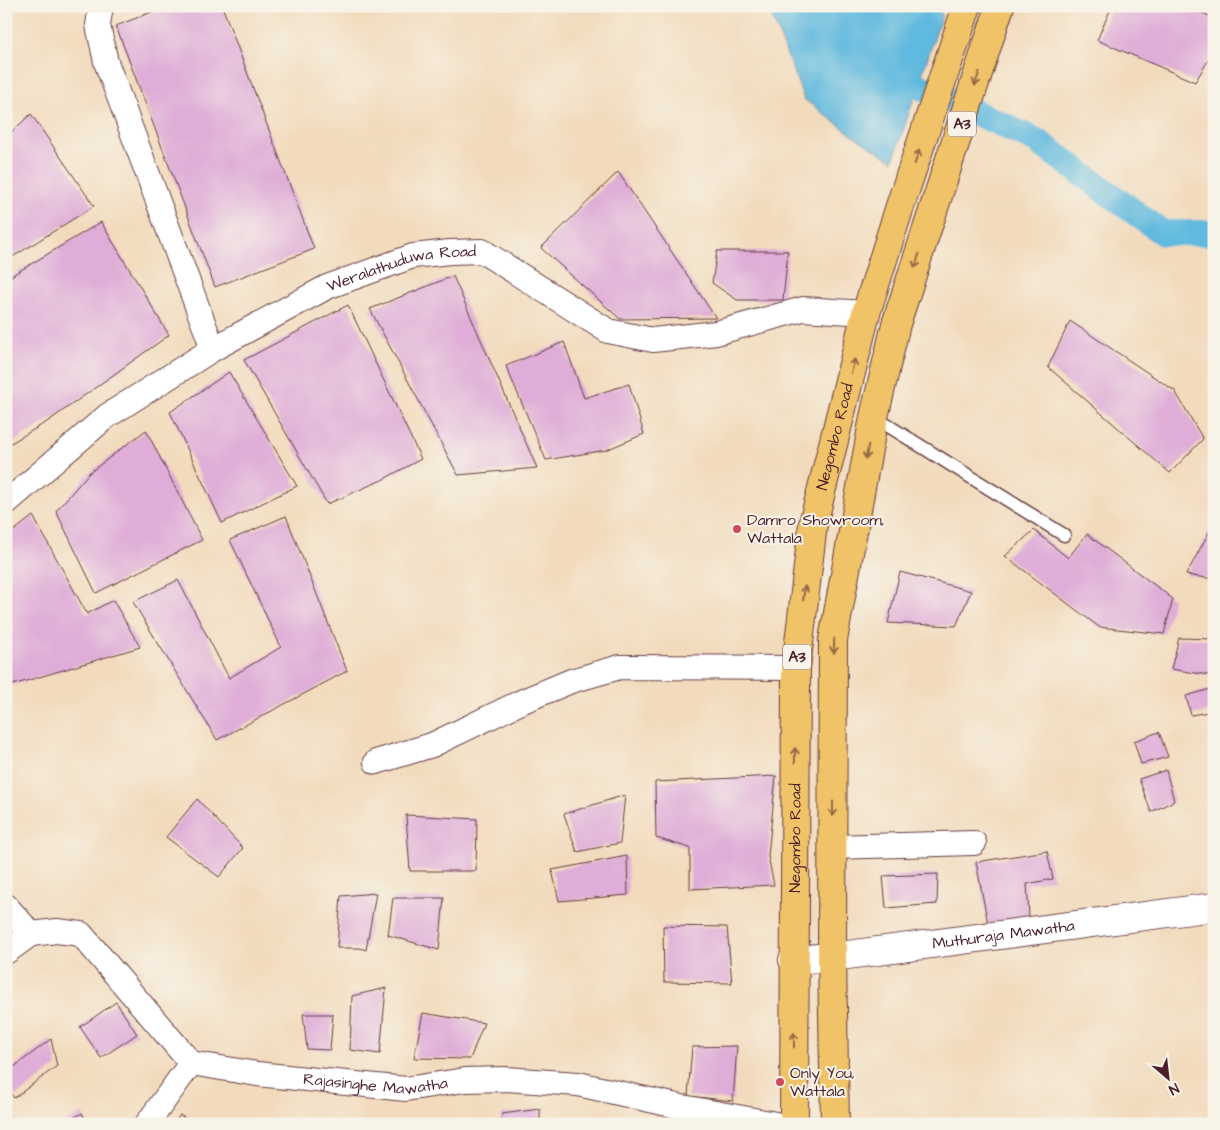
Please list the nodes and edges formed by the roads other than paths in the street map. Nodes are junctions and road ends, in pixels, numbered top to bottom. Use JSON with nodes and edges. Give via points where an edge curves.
{"nodes":[{"id":1,"x":101,"y":6,"type":"edge"},
{"id":2,"x":1000,"y":6,"type":"edge"},
{"id":3,"x":964,"y":16,"type":"edge"},
{"id":4,"x":866,"y":313,"type":"junction"},
{"id":5,"x":213,"y":349,"type":"junction"},
{"id":6,"x":874,"y":417,"type":"junction"},
{"id":7,"x":6,"y":502,"type":"edge"},
{"id":8,"x":1064,"y":535,"type":"dead end"},
{"id":9,"x":796,"y":668,"type":"junction"},
{"id":10,"x":376,"y":762,"type":"dead end"},
{"id":11,"x":974,"y":843,"type":"dead end"},
{"id":12,"x":832,"y":847,"type":"junction"},
{"id":13,"x":6,"y":906,"type":"edge"},
{"id":14,"x":1214,"y":907,"type":"edge"},
{"id":15,"x":31,"y":934,"type":"junction"},
{"id":16,"x":6,"y":952,"type":"edge"},
{"id":17,"x":832,"y":957,"type":"junction"},
{"id":18,"x":793,"y":960,"type":"junction"},
{"id":19,"x":191,"y":1063,"type":"junction"},
{"id":20,"x":147,"y":1124,"type":"edge"},
{"id":21,"x":776,"y":1124,"type":"edge"},
{"id":22,"x":794,"y":1124,"type":"edge"},
{"id":23,"x":835,"y":1124,"type":"edge"}],
"edges":[{"from":1,"to":5,"type":"street","via":[[98,25],[106,62]]},
{"from":2,"to":6,"type":"highway","name":"Negombo Road","number":"A3","one_way":true,"via":[[896,324]]},
{"from":4,"to":3,"type":"highway","name":"Negombo Road","number":"A3","one_way":true},
{"from":4,"to":5,"type":"street","name":"Weralathuduwa Road","via":[[803,309],[716,333],[653,340],[608,331],[482,250],[413,256],[328,287]]},
{"from":9,"to":4,"type":"highway","name":"Negombo Road","number":"A3","one_way":true,"via":[[812,524]]},
{"from":5,"to":7,"type":"street","name":"Weralathuduwa Road","via":[[107,416]]},
{"from":6,"to":8,"type":"lane"},
{"from":6,"to":12,"type":"highway","name":"Negombo Road","number":"A3","one_way":true,"via":[[833,640]]},
{"from":9,"to":10,"type":"street","via":[[620,667],[571,681],[432,745]]},
{"from":18,"to":9,"type":"highway","name":"Negombo Road","number":"A3","one_way":true},
{"from":11,"to":12,"type":"street"},
{"from":12,"to":17,"type":"highway","name":"Negombo Road","number":"A3"},
{"from":13,"to":15,"type":"street"},
{"from":14,"to":17,"type":"street","name":"Muthuraja Mawatha"},
{"from":15,"to":16,"type":"street"},
{"from":15,"to":19,"type":"street","via":[[80,934]]},
{"from":17,"to":18,"type":"street","name":"Muthuraja Mawatha"},
{"from":17,"to":23,"type":"highway","name":"Negombo Road","number":"A3"},
{"from":22,"to":18,"type":"highway","name":"Negombo Road","number":"A3","one_way":true},
{"from":19,"to":20,"type":"street"},
{"from":19,"to":21,"type":"street","name":"Rajasinghe Mawatha","via":[[257,1074],[406,1089],[465,1080],[578,1084]]}]}
